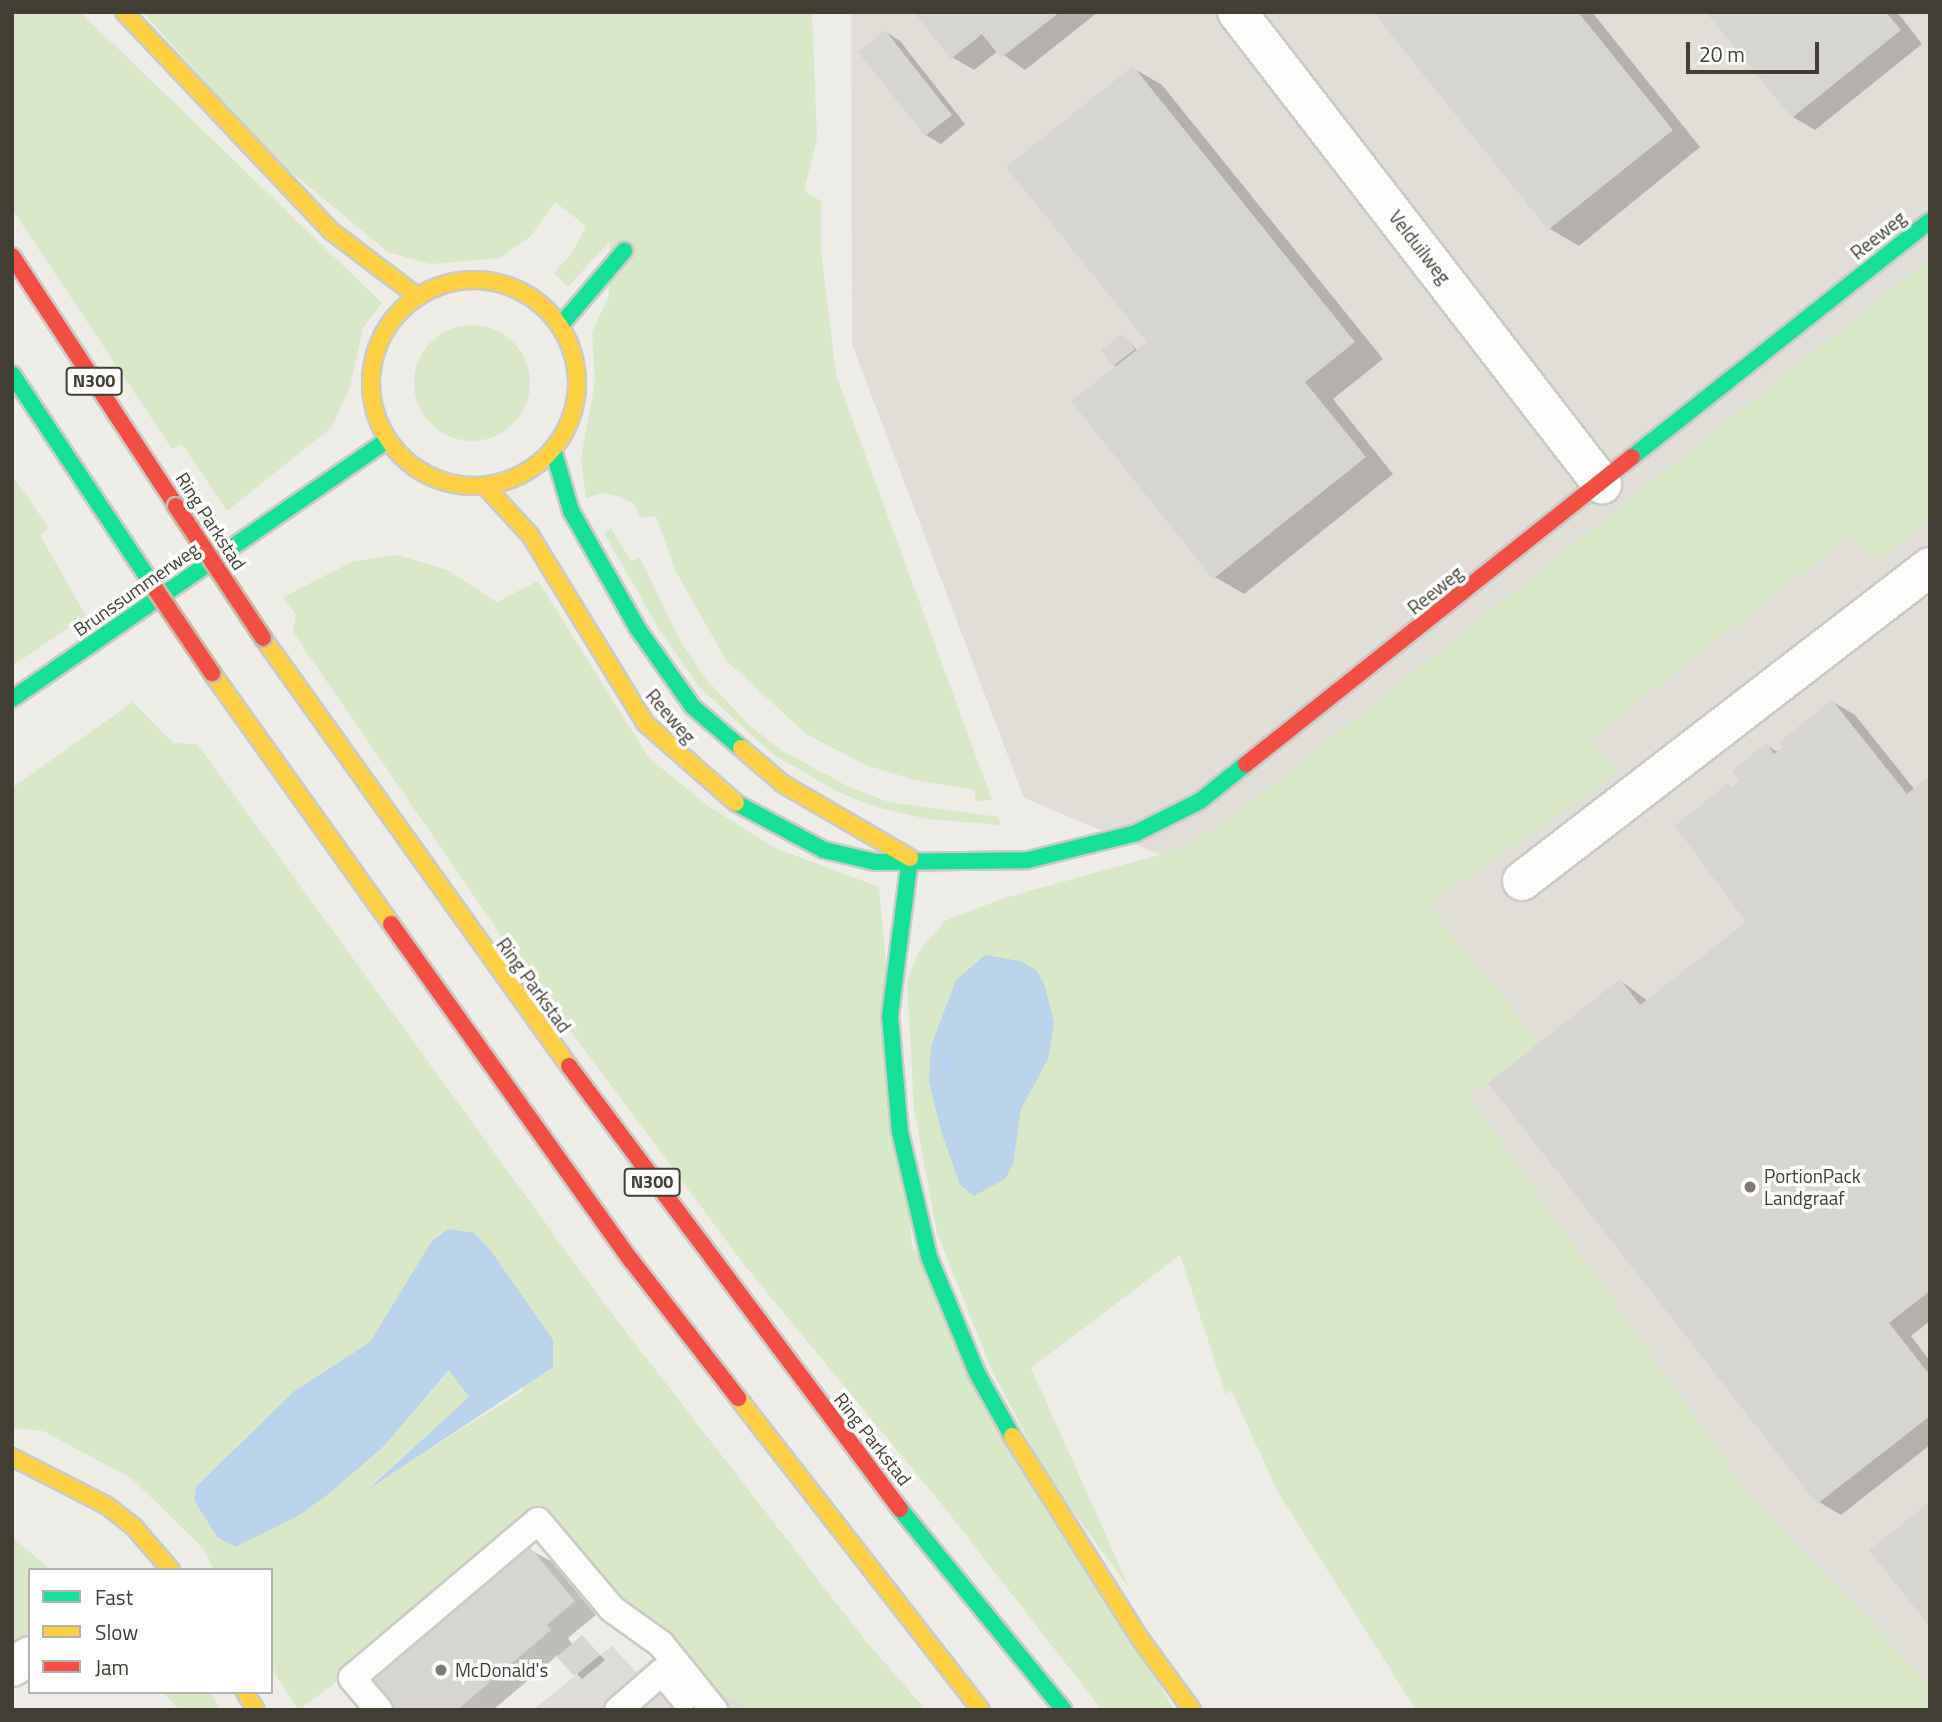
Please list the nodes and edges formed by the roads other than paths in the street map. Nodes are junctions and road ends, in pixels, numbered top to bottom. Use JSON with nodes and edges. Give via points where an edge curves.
{"nodes":[{"id":1,"x":124,"y":12,"type":"edge"},
{"id":2,"x":1237,"y":12,"type":"edge"},
{"id":3,"x":1930,"y":221,"type":"edge"},
{"id":4,"x":624,"y":251,"type":"dead end"},
{"id":5,"x":12,"y":256,"type":"edge"},
{"id":6,"x":418,"y":297,"type":"junction"},
{"id":7,"x":560,"y":326,"type":"junction"},
{"id":8,"x":12,"y":373,"type":"edge"},
{"id":9,"x":21,"y":421,"type":"dead end"},
{"id":10,"x":387,"y":440,"type":"junction"},
{"id":11,"x":553,"y":449,"type":"junction"},
{"id":12,"x":1602,"y":484,"type":"junction"},
{"id":13,"x":485,"y":486,"type":"junction"},
{"id":14,"x":125,"y":541,"type":"junction"},
{"id":15,"x":1930,"y":567,"type":"edge"},
{"id":16,"x":12,"y":699,"type":"edge"},
{"id":17,"x":910,"y":858,"type":"junction"},
{"id":18,"x":1522,"y":881,"type":"dead end"},
{"id":19,"x":12,"y":1457,"type":"edge"},
{"id":20,"x":167,"y":1568,"type":"edge"},
{"id":21,"x":28,"y":1657,"type":"edge"},
{"id":22,"x":12,"y":1668,"type":"edge"},
{"id":23,"x":245,"y":1694,"type":"edge"},
{"id":24,"x":256,"y":1710,"type":"edge"},
{"id":25,"x":379,"y":1710,"type":"edge"},
{"id":26,"x":618,"y":1710,"type":"edge"},
{"id":27,"x":694,"y":1710,"type":"edge"},
{"id":28,"x":714,"y":1710,"type":"edge"},
{"id":29,"x":981,"y":1710,"type":"edge"},
{"id":30,"x":1064,"y":1710,"type":"edge"},
{"id":31,"x":1192,"y":1710,"type":"edge"}],
"edges":[{"from":1,"to":6,"type":"main road","via":[[331,231]]},
{"from":2,"to":12,"type":"street","name":"Velduilweg"},
{"from":3,"to":12,"type":"main road","name":"Reeweg"},
{"from":4,"to":7,"type":"main road"},
{"from":5,"to":30,"type":"main road","name":"Ring Parkstad","number":"N300","bridge":true,"via":[[263,638],[669,1205],[859,1458]]},
{"from":6,"to":7,"type":"main road","via":[[451,282],[499,283],[542,306]]},
{"from":6,"to":10,"type":"main road","via":[[390,322],[371,367],[376,417]]},
{"from":7,"to":11,"type":"main road","via":[[574,362],[575,402]]},
{"from":8,"to":14,"type":"main road"},
{"from":9,"to":14,"type":"main road"},
{"from":10,"to":13,"type":"main road","via":[[419,471],[440,481]]},
{"from":10,"to":16,"type":"main road","name":"Brunssummerweg"},
{"from":11,"to":13,"type":"main road","via":[[534,467]]},
{"from":11,"to":17,"type":"main road","name":"Reeweg","via":[[571,511],[638,629],[693,707],[783,784]]},
{"from":12,"to":17,"type":"main road","name":"Reeweg","via":[[1230,780],[1171,818],[1095,846],[1028,860]]},
{"from":13,"to":17,"type":"main road","name":"Reeweg","via":[[530,535],[645,723],[691,770],[766,823],[824,850],[875,862]]},
{"from":14,"to":29,"type":"main road","bridge":true,"via":[[212,674],[631,1260]]},
{"from":15,"to":18,"type":"street"},
{"from":17,"to":31,"type":"main road","via":[[890,1016],[900,1132],[929,1257],[977,1373],[1029,1468]]},
{"from":19,"to":20,"type":"main road","via":[[106,1505],[134,1527]]},
{"from":21,"to":22,"type":"street"},
{"from":23,"to":24,"type":"main road"},
{"from":25,"to":28,"type":"lane","via":[[352,1678],[538,1521],[612,1609],[661,1644]]},
{"from":26,"to":27,"type":"lane","via":[[662,1672]]}]}
